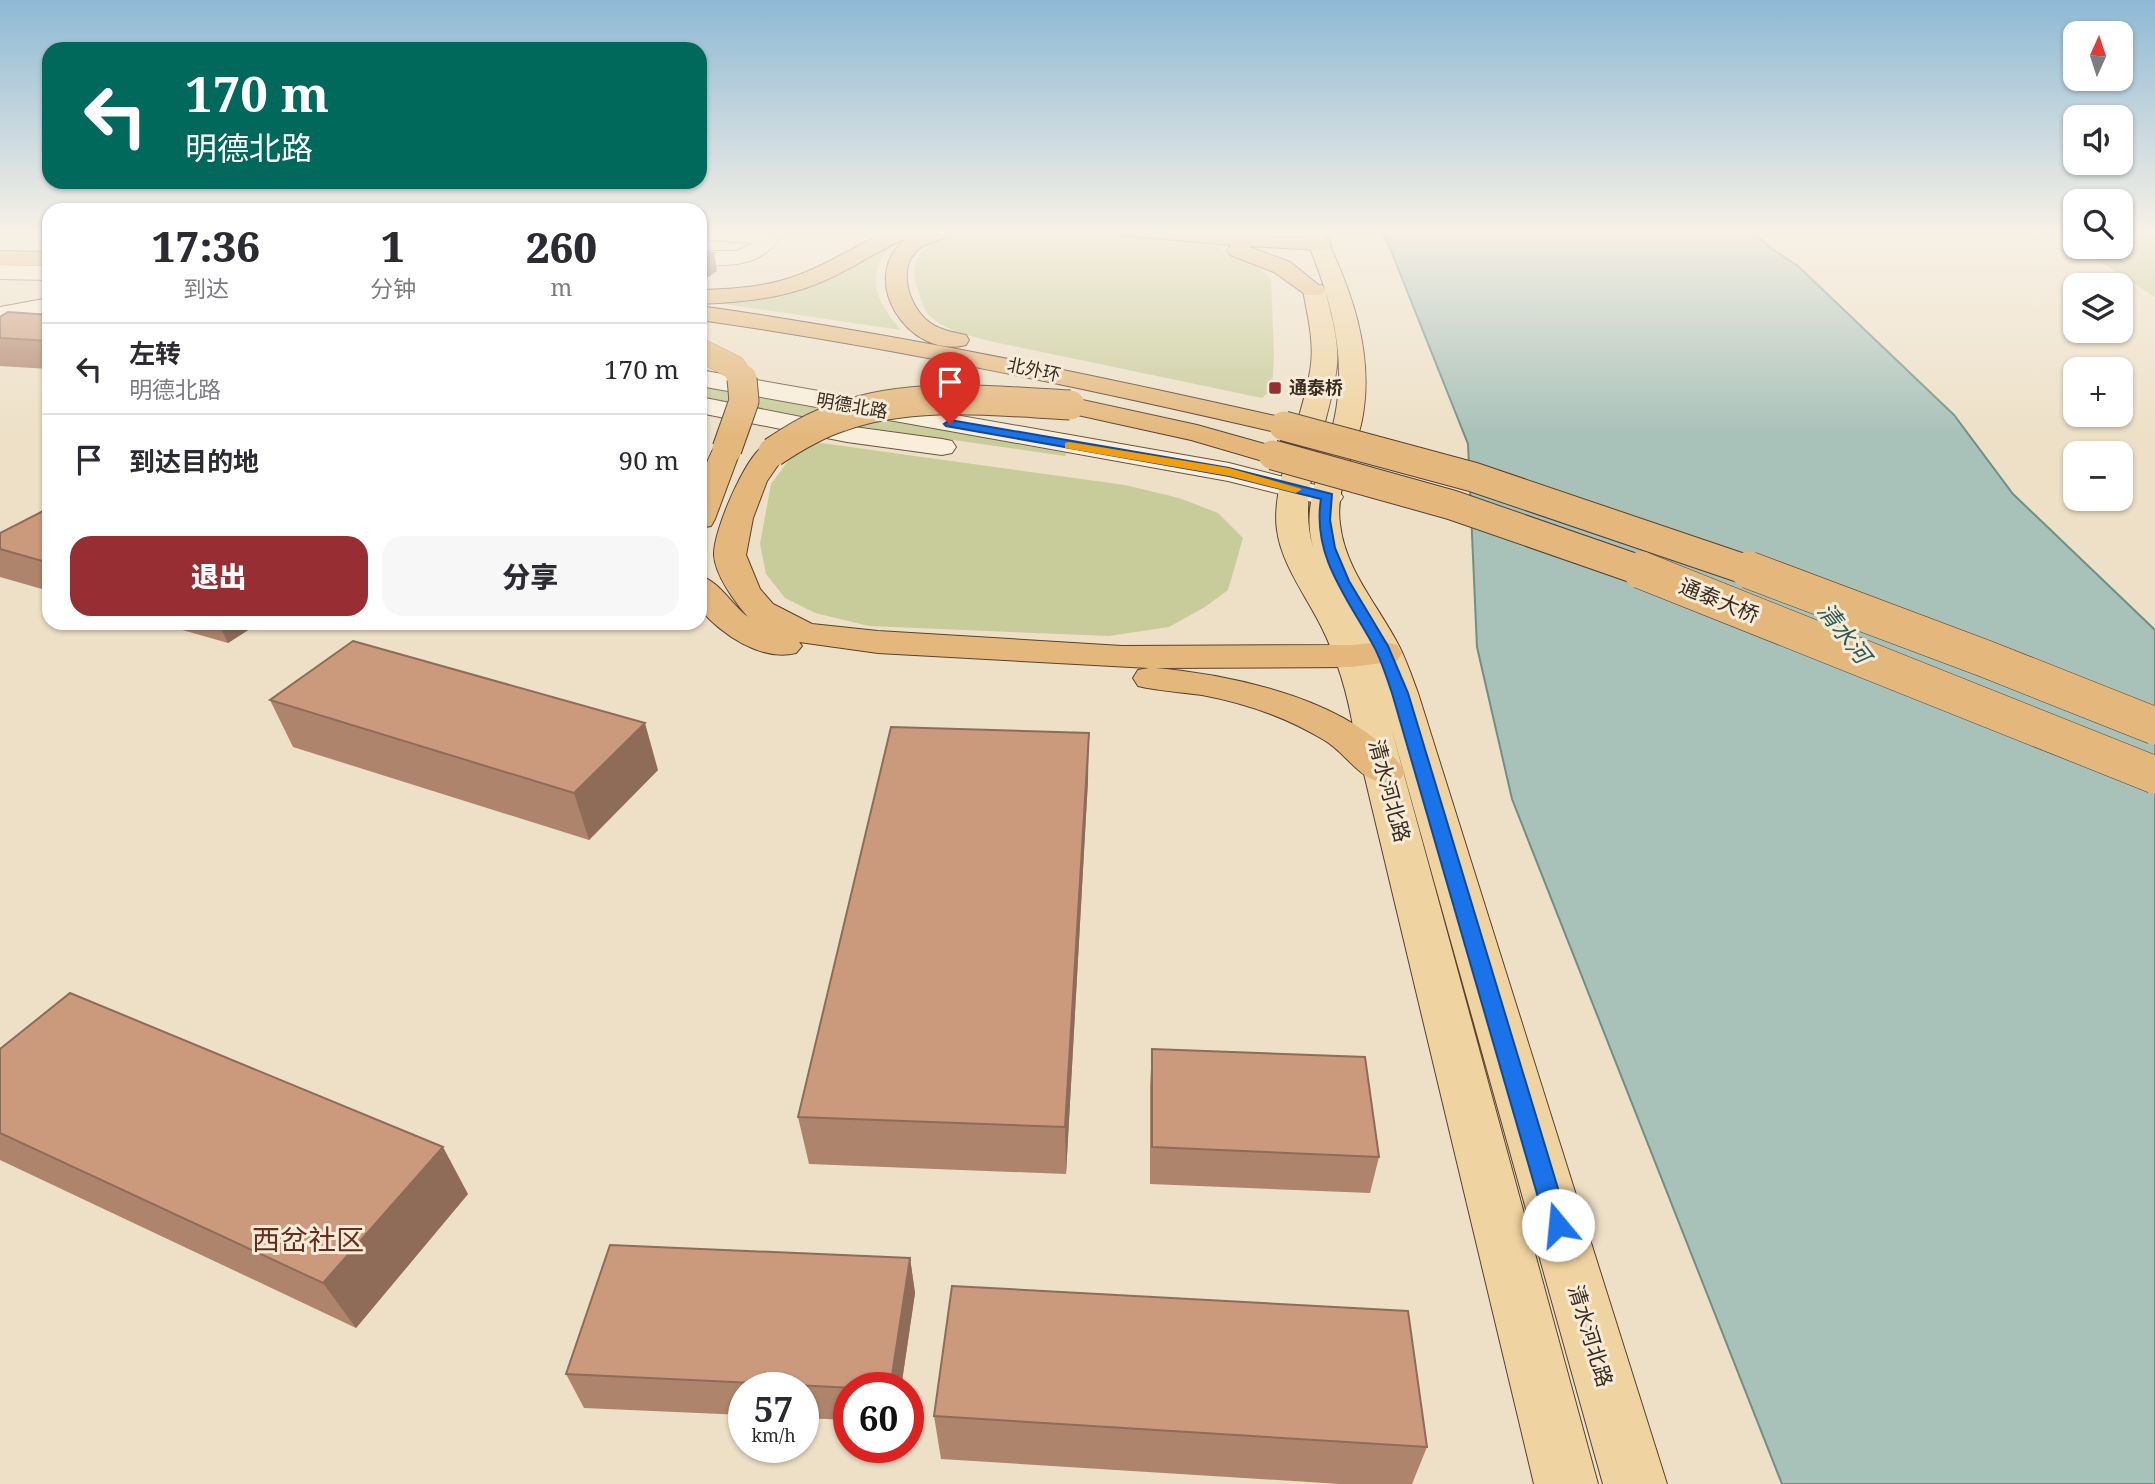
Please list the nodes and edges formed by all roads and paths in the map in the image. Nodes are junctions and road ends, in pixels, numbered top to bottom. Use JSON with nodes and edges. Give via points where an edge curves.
{"nodes":[{"id":1,"x":899,"y":298,"type":"edge"},
{"id":2,"x":1316,"y":298,"type":"edge"},
{"id":3,"x":1334,"y":298,"type":"edge"},
{"id":4,"x":42,"y":304,"type":"edge"},
{"id":5,"x":42,"y":305,"type":"edge"},
{"id":6,"x":0,"y":314,"type":"edge"},
{"id":7,"x":707,"y":314,"type":"edge"},
{"id":8,"x":0,"y":323,"type":"edge"},
{"id":9,"x":707,"y":336,"type":"edge"},
{"id":10,"x":707,"y":352,"type":"edge"},
{"id":11,"x":707,"y":380,"type":"edge"},
{"id":12,"x":1070,"y":405,"type":"junction"},
{"id":13,"x":707,"y":406,"type":"edge"},
{"id":14,"x":1295,"y":474,"type":"junction"},
{"id":15,"x":707,"y":501,"type":"edge"},
{"id":16,"x":707,"y":596,"type":"edge"},
{"id":17,"x":1371,"y":662,"type":"junction"},
{"id":18,"x":1138,"y":677,"type":"junction"},
{"id":19,"x":2155,"y":726,"type":"edge"},
{"id":20,"x":1385,"y":772,"type":"junction"},
{"id":21,"x":2155,"y":775,"type":"edge"},
{"id":22,"x":1566,"y":1484,"type":"edge"},
{"id":23,"x":1634,"y":1484,"type":"edge"}],
"edges":[{"from":1,"to":14,"type":"highway","via":[[923,329],[1218,402]]},
{"from":2,"to":14,"type":"main road","name":"清水河北路","via":[[1324,365]]},
{"from":3,"to":14,"type":"main road","name":"清水河北路","via":[[1354,354],[1349,417]]},
{"from":4,"to":6,"type":"main road"},
{"from":5,"to":8,"type":"main road"},
{"from":7,"to":14,"type":"highway","name":"北外环","via":[[976,358]]},
{"from":9,"to":12,"type":"highway","name":"北外环","bridge":true,"via":[[834,356]]},
{"from":10,"to":15,"type":"highway","bridge":true,"via":[[736,368],[744,379],[745,402]]},
{"from":11,"to":14,"type":"main road","name":"明德北路","via":[[1229,472]]},
{"from":12,"to":14,"type":"highway","name":"北外环","via":[[1197,433]]},
{"from":12,"to":17,"type":"highway","bridge":true,"via":[[962,399],[904,402],[848,412],[792,436],[773,452],[752,481],[738,518],[730,555],[745,592],[761,611],[804,633],[878,642],[1122,657]]},
{"from":13,"to":14,"type":"main road","name":"明德北路","via":[[847,434],[1112,469]]},
{"from":14,"to":17,"type":"main road","name":"清水河北路","via":[[1292,529],[1299,552]]},
{"from":14,"to":19,"type":"highway","name":"通泰大桥","bridge":true,"via":[[1471,476],[1880,617]]},
{"from":14,"to":21,"type":"highway","name":"通泰大桥","bridge":true,"via":[[1452,505],[1636,568]]},
{"from":16,"to":18,"type":"highway","via":[[717,611],[758,638],[829,660]]},
{"from":17,"to":18,"type":"highway"},
{"from":17,"to":20,"type":"main road","name":"清水河北路","via":[[1366,691]]},
{"from":17,"to":23,"type":"main road","name":"清水河北路","via":[[1400,693]]},
{"from":18,"to":20,"type":"highway","via":[[1194,682],[1289,707],[1342,734]]},
{"from":20,"to":22,"type":"main road","name":"清水河北路"}]}
